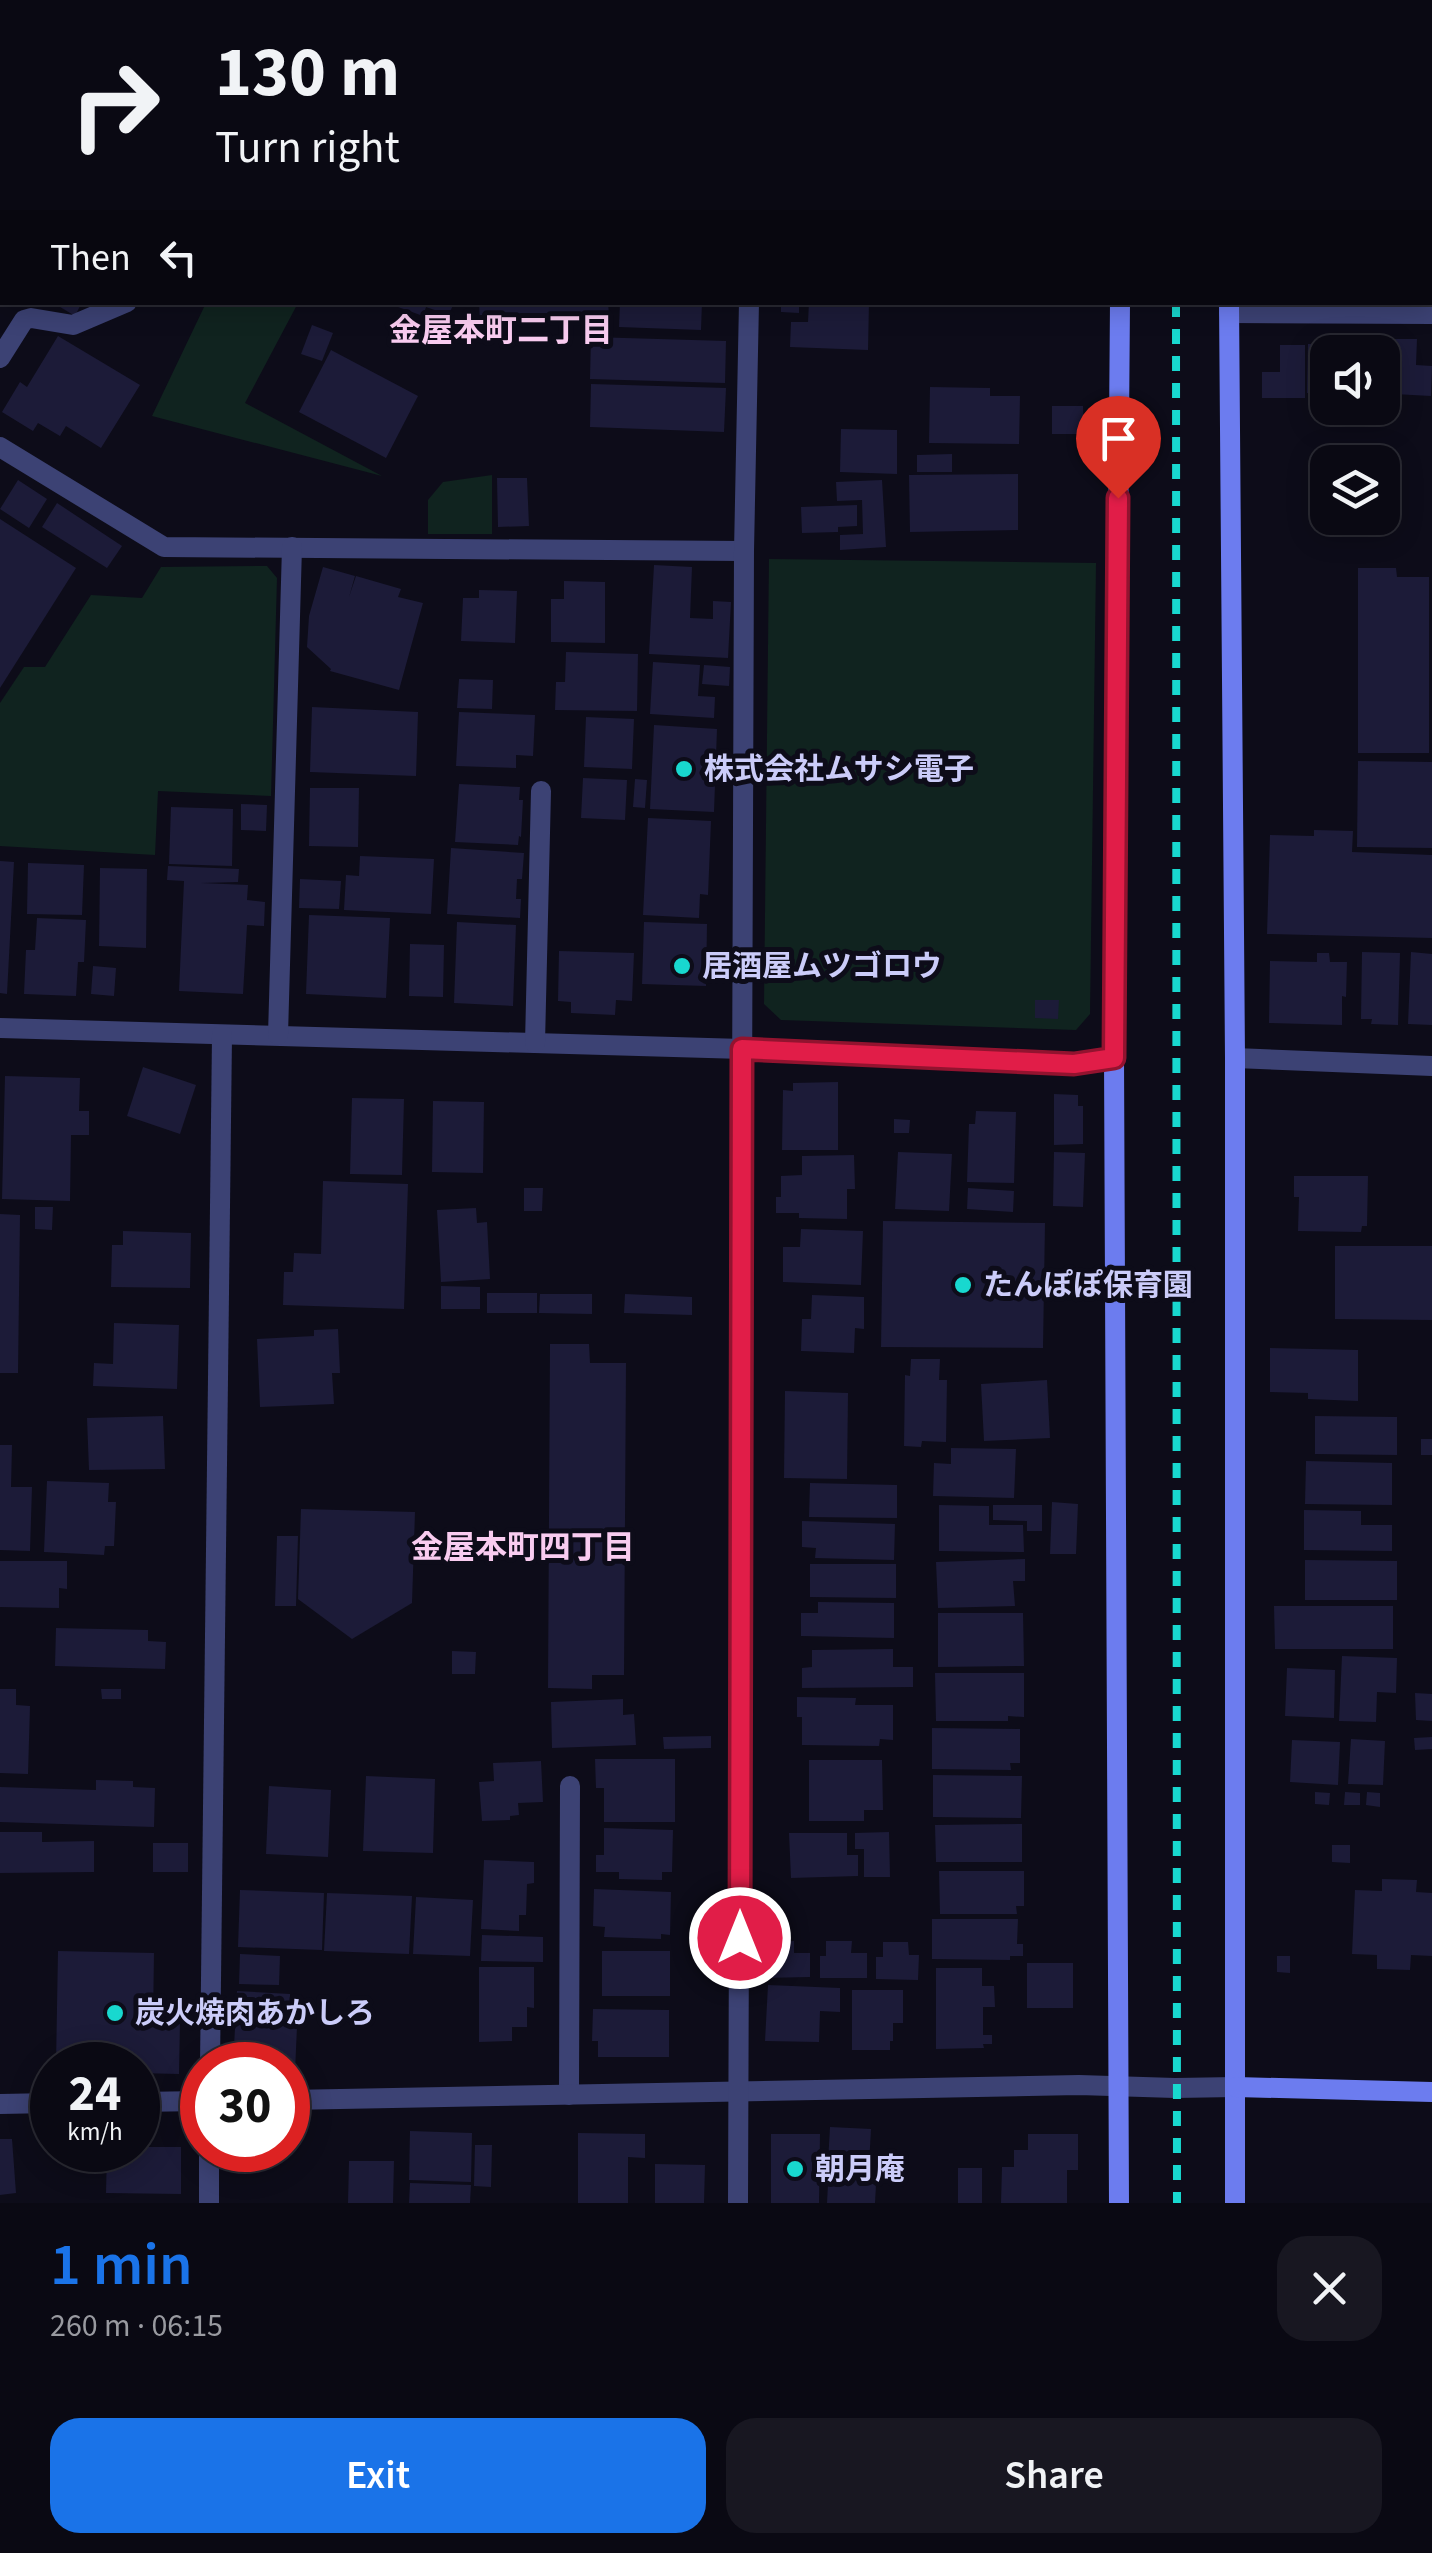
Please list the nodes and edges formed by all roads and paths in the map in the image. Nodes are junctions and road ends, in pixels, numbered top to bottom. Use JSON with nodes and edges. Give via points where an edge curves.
{"nodes":[{"id":1,"x":120,"y":305,"type":"edge"},
{"id":2,"x":749,"y":305,"type":"edge"},
{"id":3,"x":1120,"y":305,"type":"edge"},
{"id":4,"x":1230,"y":308,"type":"edge"},
{"id":5,"x":1432,"y":314,"type":"edge"},
{"id":6,"x":0,"y":358,"type":"edge"},
{"id":7,"x":0,"y":447,"type":"edge"},
{"id":8,"x":292,"y":547,"type":"junction"},
{"id":9,"x":744,"y":551,"type":"junction"},
{"id":10,"x":541,"y":791,"type":"dead end"},
{"id":11,"x":0,"y":1028,"type":"edge"},
{"id":12,"x":222,"y":1035,"type":"junction"},
{"id":13,"x":278,"y":1035,"type":"junction"},
{"id":14,"x":534,"y":1042,"type":"junction"},
{"id":15,"x":742,"y":1049,"type":"junction"},
{"id":16,"x":1114,"y":1058,"type":"junction"},
{"id":17,"x":1235,"y":1058,"type":"junction"},
{"id":18,"x":1432,"y":1066,"type":"edge"},
{"id":19,"x":570,"y":1786,"type":"dead end"},
{"id":20,"x":210,"y":2042,"type":"edge"},
{"id":21,"x":1119,"y":2087,"type":"junction"},
{"id":22,"x":1236,"y":2087,"type":"junction"},
{"id":23,"x":1432,"y":2092,"type":"edge"},
{"id":24,"x":739,"y":2093,"type":"junction"},
{"id":25,"x":569,"y":2095,"type":"junction"},
{"id":26,"x":310,"y":2100,"type":"edge"},
{"id":27,"x":30,"y":2103,"type":"edge"},
{"id":28,"x":0,"y":2104,"type":"edge"},
{"id":29,"x":209,"y":2172,"type":"edge"},
{"id":30,"x":209,"y":2203,"type":"edge"},
{"id":31,"x":738,"y":2203,"type":"edge"},
{"id":32,"x":1119,"y":2203,"type":"edge"},
{"id":33,"x":1236,"y":2203,"type":"edge"}],
"edges":[{"from":1,"to":6,"type":"street","via":[[73,325],[24,320]]},
{"from":2,"to":9,"type":"street"},
{"from":3,"to":16,"type":"street"},
{"from":4,"to":5,"type":"street"},
{"from":4,"to":17,"type":"street"},
{"from":7,"to":8,"type":"street","via":[[164,547]]},
{"from":8,"to":9,"type":"street"},
{"from":8,"to":13,"type":"street"},
{"from":9,"to":15,"type":"street"},
{"from":10,"to":14,"type":"street"},
{"from":11,"to":12,"type":"street"},
{"from":12,"to":13,"type":"street"},
{"from":12,"to":20,"type":"street"},
{"from":13,"to":14,"type":"street"},
{"from":14,"to":15,"type":"street"},
{"from":15,"to":16,"type":"street","via":[[1074,1064]]},
{"from":15,"to":24,"type":"street"},
{"from":16,"to":21,"type":"street"},
{"from":17,"to":18,"type":"street"},
{"from":17,"to":22,"type":"street"},
{"from":19,"to":25,"type":"street"},
{"from":21,"to":22,"type":"street"},
{"from":21,"to":24,"type":"street"},
{"from":21,"to":32,"type":"street"},
{"from":22,"to":23,"type":"street"},
{"from":22,"to":33,"type":"street"},
{"from":24,"to":25,"type":"street"},
{"from":24,"to":31,"type":"street"},
{"from":25,"to":26,"type":"street"},
{"from":27,"to":28,"type":"street"},
{"from":29,"to":30,"type":"street"}]}
